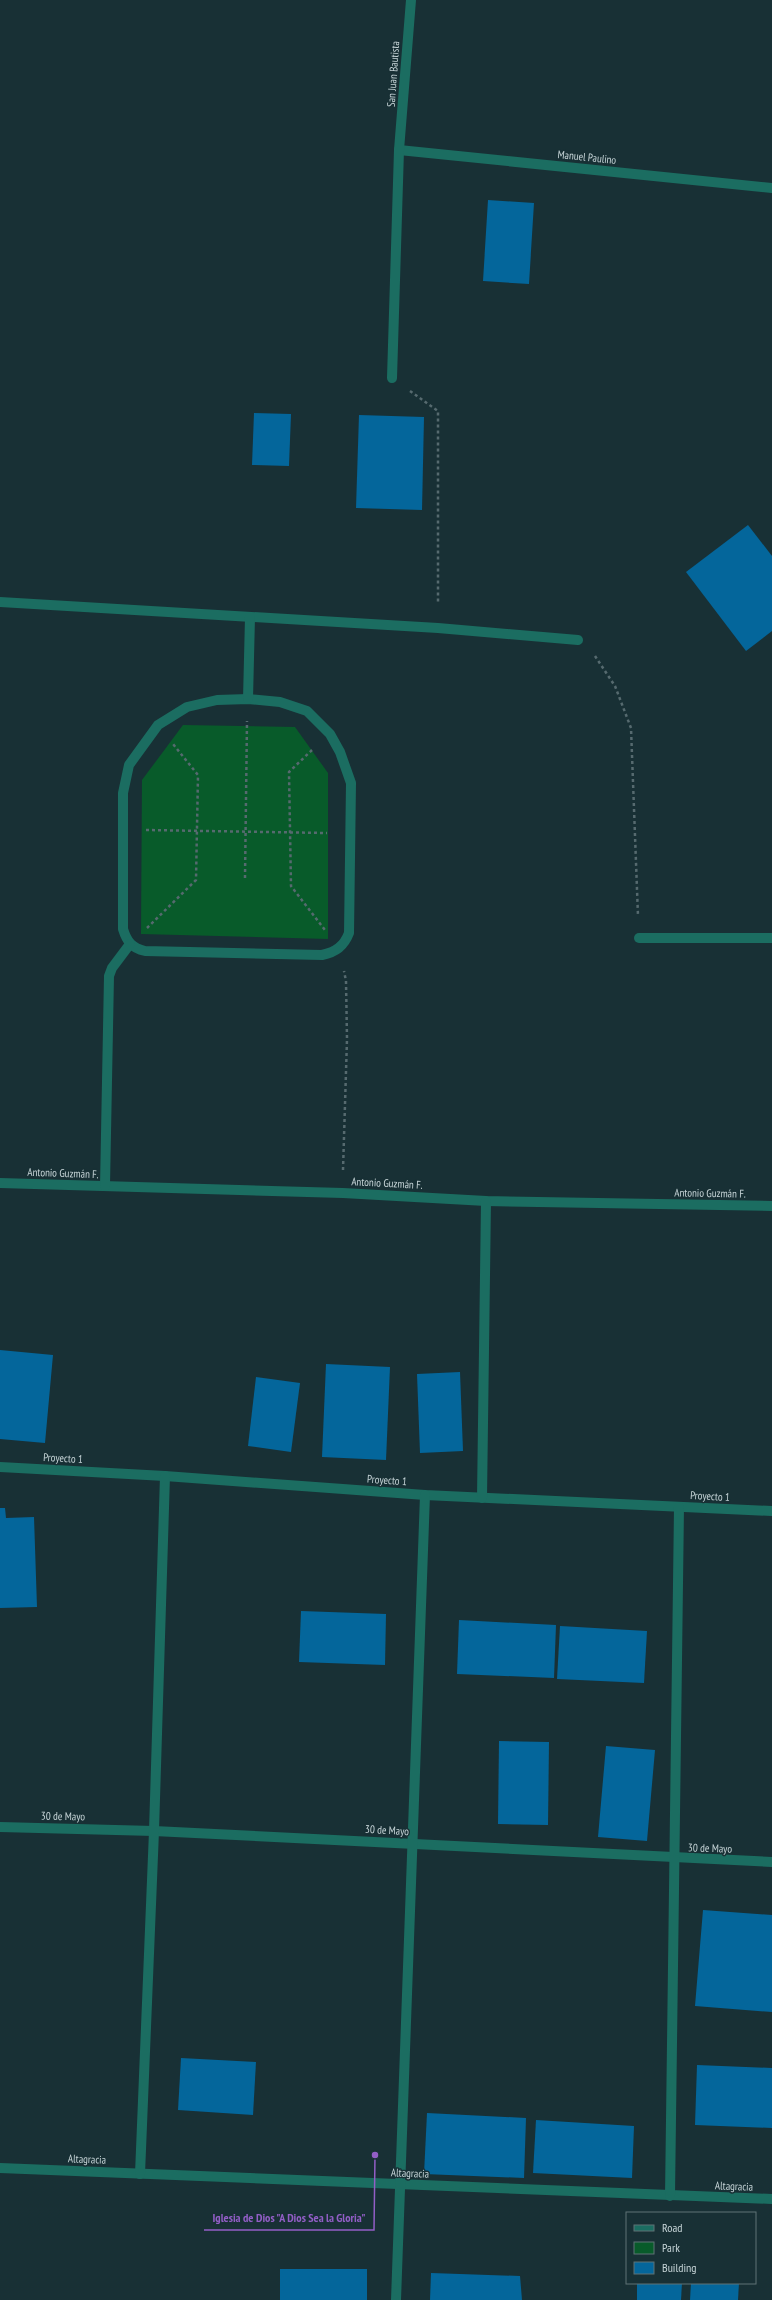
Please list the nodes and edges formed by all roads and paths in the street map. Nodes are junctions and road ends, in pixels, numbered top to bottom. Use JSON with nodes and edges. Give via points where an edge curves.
{"nodes":[{"id":1,"x":410,"y":0,"type":"edge"},
{"id":2,"x":399,"y":150,"type":"junction"},
{"id":3,"x":772,"y":188,"type":"edge"},
{"id":4,"x":392,"y":378,"type":"joint"},
{"id":5,"x":0,"y":602,"type":"edge"},
{"id":6,"x":250,"y":617,"type":"junction"},
{"id":7,"x":438,"y":628,"type":"junction"},
{"id":8,"x":578,"y":640,"type":"joint"},
{"id":9,"x":248,"y":699,"type":"junction"},
{"id":10,"x":158,"y":725,"type":"junction"},
{"id":11,"x":330,"y":734,"type":"junction"},
{"id":12,"x":123,"y":830,"type":"junction"},
{"id":13,"x":198,"y":830,"type":"junction"},
{"id":14,"x":245,"y":831,"type":"junction"},
{"id":15,"x":290,"y":832,"type":"junction"},
{"id":16,"x":350,"y":834,"type":"junction"},
{"id":17,"x":245,"y":878,"type":"dead end"},
{"id":18,"x":639,"y":938,"type":"joint"},
{"id":19,"x":772,"y":938,"type":"edge"},
{"id":20,"x":130,"y":944,"type":"junction"},
{"id":21,"x":339,"y":949,"type":"junction"},
{"id":22,"x":0,"y":1183,"type":"edge"},
{"id":23,"x":105,"y":1186,"type":"junction"},
{"id":24,"x":343,"y":1193,"type":"junction"},
{"id":25,"x":486,"y":1201,"type":"junction"},
{"id":26,"x":772,"y":1206,"type":"edge"},
{"id":27,"x":0,"y":1467,"type":"edge"},
{"id":28,"x":165,"y":1476,"type":"junction"},
{"id":29,"x":425,"y":1495,"type":"junction"},
{"id":30,"x":482,"y":1498,"type":"junction"},
{"id":31,"x":679,"y":1507,"type":"junction"},
{"id":32,"x":772,"y":1511,"type":"edge"},
{"id":33,"x":0,"y":1827,"type":"edge"},
{"id":34,"x":154,"y":1831,"type":"junction"},
{"id":35,"x":412,"y":1843,"type":"junction"},
{"id":36,"x":674,"y":1858,"type":"junction"},
{"id":37,"x":772,"y":1862,"type":"edge"},
{"id":38,"x":0,"y":2168,"type":"edge"},
{"id":39,"x":140,"y":2174,"type":"junction"},
{"id":40,"x":400,"y":2185,"type":"junction"},
{"id":41,"x":670,"y":2196,"type":"junction"},
{"id":42,"x":772,"y":2199,"type":"edge"},
{"id":43,"x":396,"y":2300,"type":"edge"}],
"edges":[{"from":1,"to":2,"type":"street","name":"San Juan Bautista"},
{"from":2,"to":3,"type":"street","name":"Manuel Paulino"},
{"from":2,"to":4,"type":"street","name":"San Juan Bautista"},
{"from":4,"to":7,"type":"path","via":[[438,411]]},
{"from":5,"to":6,"type":"street"},
{"from":6,"to":7,"type":"street"},
{"from":6,"to":9,"type":"street"},
{"from":7,"to":8,"type":"street"},
{"from":8,"to":18,"type":"path","via":[[599,659],[615,686],[631,728]]},
{"from":9,"to":10,"type":"street","via":[[217,700],[187,707]]},
{"from":9,"to":11,"type":"street","via":[[280,702],[307,711]]},
{"from":9,"to":14,"type":"path"},
{"from":10,"to":12,"type":"street","via":[[129,765],[123,793]]},
{"from":10,"to":13,"type":"path","via":[[198,775]]},
{"from":11,"to":15,"type":"path","via":[[289,772]]},
{"from":11,"to":16,"type":"street","via":[[351,782]]},
{"from":12,"to":13,"type":"path"},
{"from":12,"to":20,"type":"street","via":[[123,929]]},
{"from":13,"to":14,"type":"path"},
{"from":13,"to":20,"type":"path","via":[[196,880]]},
{"from":14,"to":15,"type":"path"},
{"from":14,"to":17,"type":"path"},
{"from":15,"to":16,"type":"path"},
{"from":15,"to":21,"type":"path","via":[[291,886]]},
{"from":16,"to":21,"type":"street","via":[[349,933]]},
{"from":18,"to":19,"type":"street"},
{"from":20,"to":21,"type":"street","via":[[145,952],[322,956]]},
{"from":20,"to":23,"type":"street","via":[[109,976]]},
{"from":21,"to":24,"type":"path","via":[[347,995]]},
{"from":22,"to":23,"type":"street","name":"Antonio Guzmán F."},
{"from":23,"to":24,"type":"street","name":"Antonio Guzmán F."},
{"from":24,"to":25,"type":"street","name":"Antonio Guzmán F."},
{"from":25,"to":26,"type":"street","name":"Antonio Guzmán F."},
{"from":25,"to":30,"type":"street"},
{"from":27,"to":28,"type":"street","name":"Proyecto 1"},
{"from":28,"to":29,"type":"street","name":"Proyecto 1"},
{"from":28,"to":34,"type":"street"},
{"from":29,"to":30,"type":"street","name":"Proyecto 1"},
{"from":29,"to":35,"type":"street"},
{"from":30,"to":31,"type":"street","name":"Proyecto 1"},
{"from":31,"to":32,"type":"street","name":"Proyecto 1"},
{"from":31,"to":36,"type":"street"},
{"from":33,"to":34,"type":"street","name":"30 de Mayo"},
{"from":34,"to":35,"type":"street","name":"30 de Mayo"},
{"from":34,"to":39,"type":"street"},
{"from":35,"to":36,"type":"street","name":"30 de Mayo"},
{"from":35,"to":40,"type":"street"},
{"from":36,"to":37,"type":"street","name":"30 de Mayo"},
{"from":36,"to":41,"type":"street"},
{"from":38,"to":39,"type":"street","name":"Altagracia"},
{"from":39,"to":40,"type":"street","name":"Altagracia"},
{"from":40,"to":41,"type":"street","name":"Altagracia"},
{"from":40,"to":43,"type":"street"},
{"from":41,"to":42,"type":"street","name":"Altagracia"}]}
